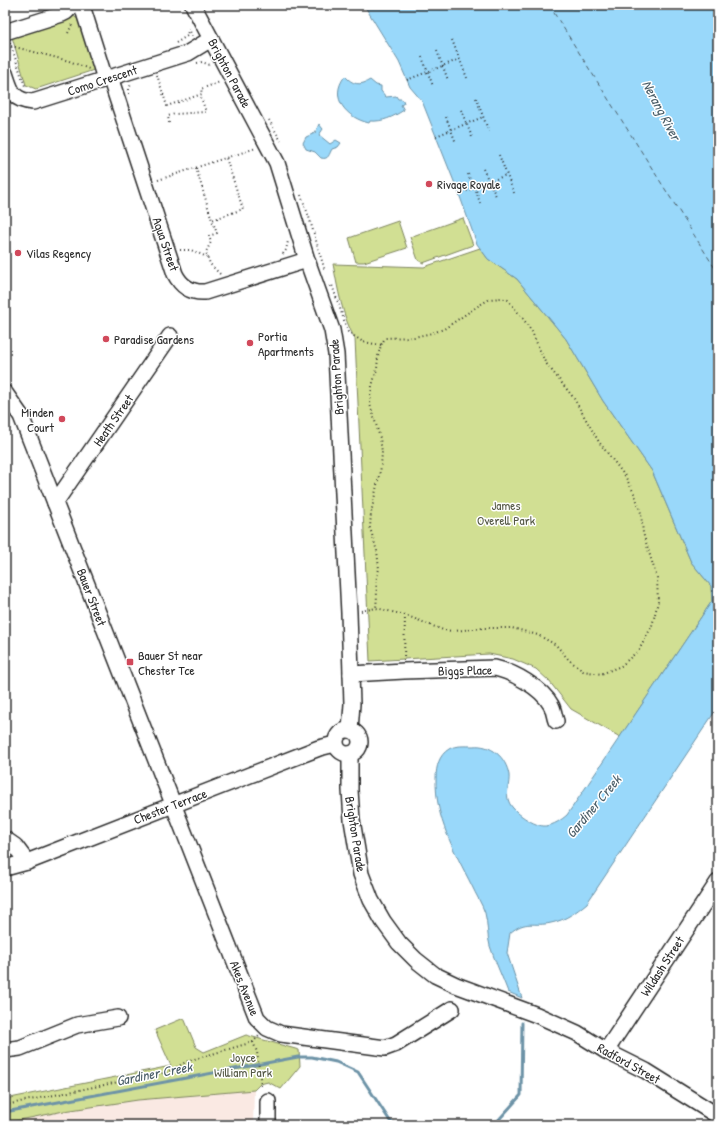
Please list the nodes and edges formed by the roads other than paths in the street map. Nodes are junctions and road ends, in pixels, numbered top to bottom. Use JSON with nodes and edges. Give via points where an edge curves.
{"nodes":[{"id":1,"x":66,"y":5,"type":"edge"},
{"id":2,"x":193,"y":5,"type":"edge"},
{"id":3,"x":78,"y":7,"type":"edge"},
{"id":4,"x":5,"y":28,"type":"edge"},
{"id":5,"x":8,"y":39,"type":"edge"},
{"id":6,"x":212,"y":39,"type":"junction"},
{"id":7,"x":5,"y":73,"type":"edge"},
{"id":8,"x":108,"y":78,"type":"junction"},
{"id":9,"x":307,"y":260,"type":"junction"},
{"id":10,"x":170,"y":336,"type":"dead end"},
{"id":11,"x":5,"y":393,"type":"edge"},
{"id":12,"x":55,"y":503,"type":"junction"},
{"id":13,"x":351,"y":674,"type":"junction"},
{"id":14,"x":556,"y":721,"type":"dead end"},
{"id":15,"x":350,"y":730,"type":"junction"},
{"id":16,"x":336,"y":744,"type":"junction"},
{"id":17,"x":350,"y":754,"type":"junction"},
{"id":18,"x":173,"y":805,"type":"junction"},
{"id":19,"x":5,"y":839,"type":"edge"},
{"id":20,"x":27,"y":862,"type":"junction"},
{"id":21,"x":5,"y":868,"type":"edge"},
{"id":22,"x":718,"y":882,"type":"edge"},
{"id":23,"x":452,"y":1009,"type":"dead end"},
{"id":24,"x":537,"y":1015,"type":"joint"},
{"id":25,"x":118,"y":1018,"type":"dead end"},
{"id":26,"x":5,"y":1050,"type":"edge"},
{"id":27,"x":606,"y":1051,"type":"junction"},
{"id":28,"x":268,"y":1101,"type":"dead end"},
{"id":29,"x":718,"y":1116,"type":"edge"},
{"id":30,"x":268,"y":1125,"type":"edge"}],
"edges":[{"from":1,"to":4,"type":"street"},
{"from":2,"to":6,"type":"street","name":"Brighton Parade"},
{"from":3,"to":5,"type":"street"},
{"from":3,"to":8,"type":"street","name":"Aqua Street"},
{"from":6,"to":8,"type":"street","name":"Como Crescent","via":[[188,53]]},
{"from":6,"to":9,"type":"street","name":"Brighton Parade","via":[[277,163]]},
{"from":7,"to":8,"type":"street","name":"Como Crescent","via":[[10,89],[16,96],[23,101],[33,102]]},
{"from":8,"to":9,"type":"street","name":"Aqua Street","via":[[175,274],[182,284],[192,291],[205,292]]},
{"from":9,"to":13,"type":"street","name":"Brighton Parade","via":[[332,330],[336,354]]},
{"from":10,"to":12,"type":"street","name":"Heath Street"},
{"from":11,"to":12,"type":"street","name":"Bauer Street","via":[[21,416]]},
{"from":12,"to":18,"type":"street","name":"Bauer Street"},
{"from":13,"to":14,"type":"street","name":"Biggs Place","via":[[495,668],[506,670],[539,690],[551,705]]},
{"from":13,"to":15,"type":"street","name":"Brighton Parade"},
{"from":15,"to":16,"type":"street","via":[[338,734]]},
{"from":15,"to":17,"type":"street","via":[[356,733],[360,742],[357,750]]},
{"from":16,"to":17,"type":"street","via":[[341,752]]},
{"from":16,"to":18,"type":"street","name":"Chester Terrace","via":[[319,748]]},
{"from":17,"to":24,"type":"street","name":"Brighton Parade","via":[[352,820],[357,854],[371,900],[383,921],[399,943],[435,975]]},
{"from":18,"to":20,"type":"street","name":"Chester Terrace"},
{"from":18,"to":23,"type":"street","name":"Akes Avenue","via":[[257,1018],[267,1028],[281,1034],[385,1048],[396,1044]]},
{"from":19,"to":20,"type":"street","via":[[15,846]]},
{"from":20,"to":21,"type":"street","name":"Chester Terrace"},
{"from":22,"to":27,"type":"street","name":"Wildash Street"},
{"from":24,"to":27,"type":"street","name":"Radford Street","via":[[577,1033]]},
{"from":25,"to":26,"type":"street","via":[[77,1025],[20,1048]]},
{"from":27,"to":29,"type":"street","name":"Radford Street","via":[[646,1071]]},
{"from":28,"to":30,"type":"street"}]}
